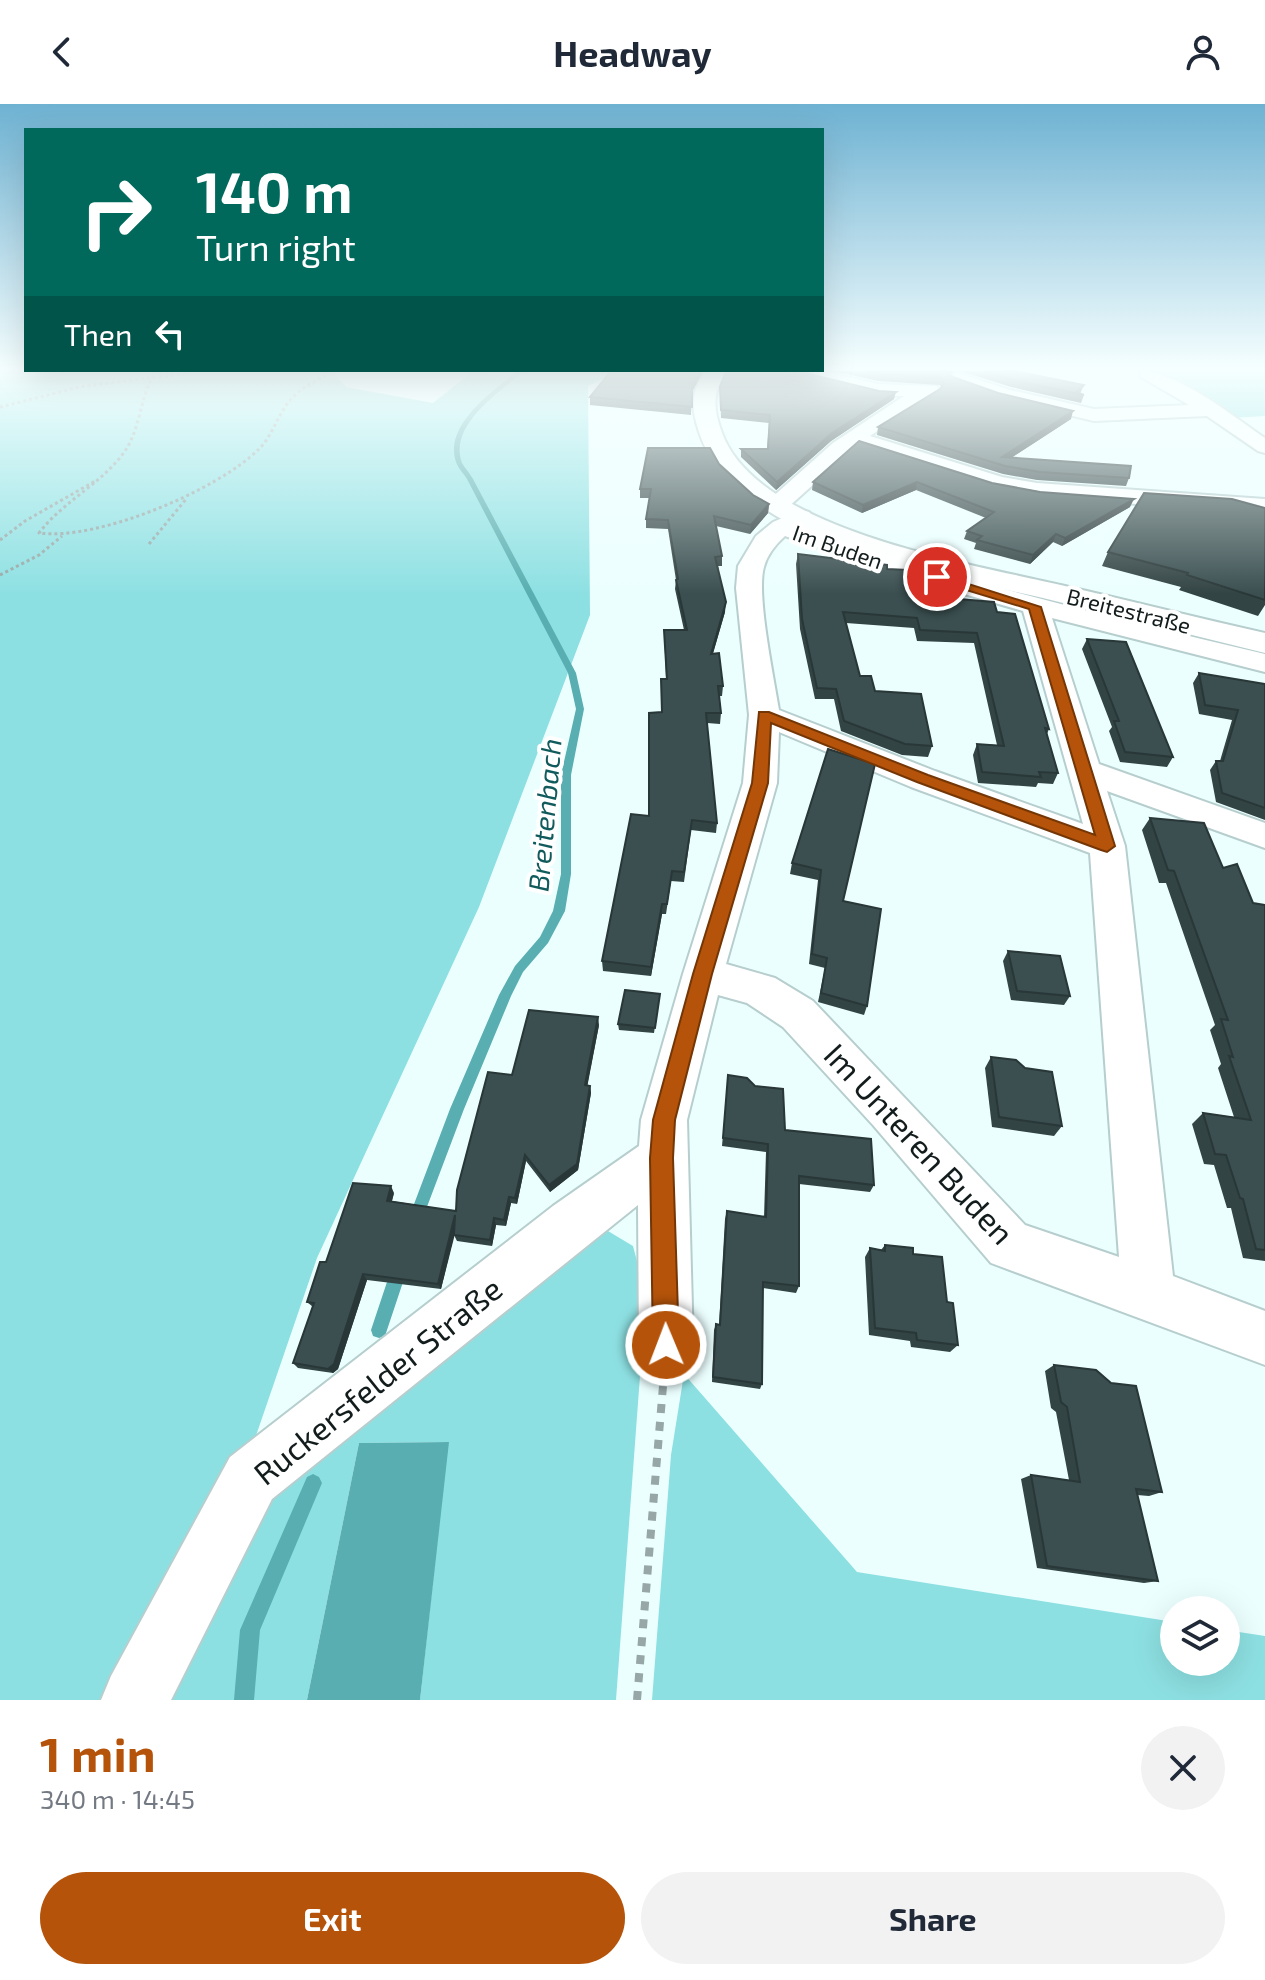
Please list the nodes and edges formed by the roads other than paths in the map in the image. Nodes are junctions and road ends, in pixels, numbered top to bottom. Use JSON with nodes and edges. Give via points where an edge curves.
{"nodes":[{"id":1,"x":715,"y":445,"type":"edge"},
{"id":2,"x":842,"y":445,"type":"edge"},
{"id":3,"x":899,"y":445,"type":"edge"},
{"id":4,"x":1265,"y":506,"type":"edge"},
{"id":5,"x":786,"y":516,"type":"junction"},
{"id":6,"x":1035,"y":607,"type":"junction"},
{"id":7,"x":1265,"y":643,"type":"edge"},
{"id":8,"x":1265,"y":663,"type":"edge"},
{"id":9,"x":764,"y":715,"type":"junction"},
{"id":10,"x":1086,"y":771,"type":"junction"},
{"id":11,"x":1265,"y":836,"type":"edge"},
{"id":12,"x":1107,"y":846,"type":"junction"},
{"id":13,"x":703,"y":974,"type":"junction"},
{"id":14,"x":662,"y":1158,"type":"junction"},
{"id":15,"x":1148,"y":1293,"type":"junction"},
{"id":16,"x":1265,"y":1338,"type":"edge"},
{"id":17,"x":666,"y":1345,"type":"road end"},
{"id":18,"x":135,"y":1700,"type":"edge"}],
"edges":[{"from":1,"to":5,"type":"street","name":"Breitestraße","via":[[736,476]]},
{"from":2,"to":5,"type":"street"},
{"from":3,"to":4,"type":"street","via":[[998,483],[1037,490]]},
{"from":5,"to":6,"type":"street","name":"Im Buden","via":[[835,547]]},
{"from":5,"to":7,"type":"street","name":"Breitestraße","via":[[945,565]]},
{"from":5,"to":9,"type":"street","via":[[756,551],[750,577]]},
{"from":6,"to":8,"type":"street","name":"Im Buden"},
{"from":6,"to":10,"type":"street"},
{"from":9,"to":12,"type":"street"},
{"from":9,"to":13,"type":"street","via":[[760,783]]},
{"from":10,"to":11,"type":"street"},
{"from":10,"to":12,"type":"street"},
{"from":12,"to":15,"type":"street"},
{"from":13,"to":14,"type":"street","via":[[664,1120]]},
{"from":13,"to":15,"type":"street","name":"Im Unteren Buden","via":[[760,990],[798,1014],[1009,1245]]},
{"from":14,"to":17,"type":"street"},
{"from":14,"to":18,"type":"street","name":"Ruckersfelder Straße","via":[[251,1478]]},
{"from":15,"to":16,"type":"street","name":"Im Unteren Buden"}]}
